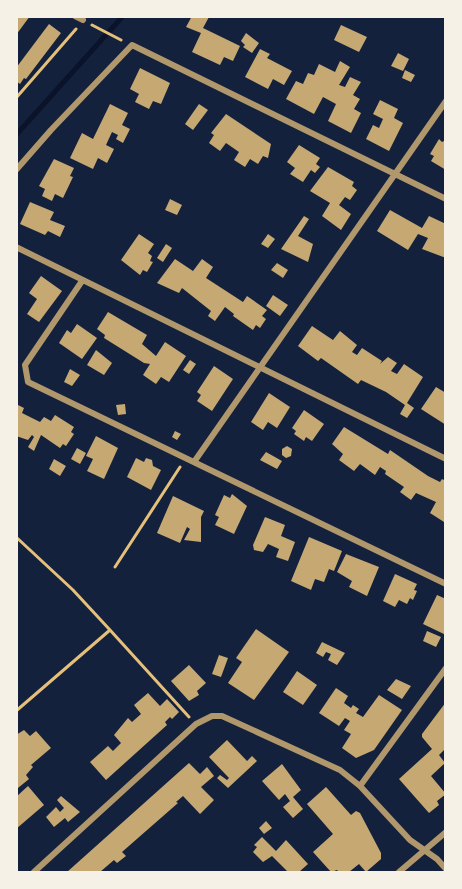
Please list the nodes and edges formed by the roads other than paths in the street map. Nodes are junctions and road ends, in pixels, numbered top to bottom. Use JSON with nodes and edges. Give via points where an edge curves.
{"nodes":[{"id":1,"x":75,"y":16,"type":"edge"},
{"id":2,"x":83,"y":20,"type":"road end"},
{"id":3,"x":446,"y":101,"type":"edge"},
{"id":4,"x":16,"y":170,"type":"edge"},
{"id":5,"x":396,"y":174,"type":"junction"},
{"id":6,"x":446,"y":199,"type":"edge"},
{"id":7,"x":16,"y":248,"type":"edge"},
{"id":8,"x":82,"y":281,"type":"junction"},
{"id":9,"x":261,"y":367,"type":"junction"},
{"id":10,"x":446,"y":459,"type":"edge"},
{"id":11,"x":194,"y":462,"type":"junction"},
{"id":12,"x":446,"y":584,"type":"edge"},
{"id":13,"x":446,"y":668,"type":"edge"},
{"id":14,"x":360,"y":786,"type":"junction"},
{"id":15,"x":446,"y":832,"type":"edge"},
{"id":16,"x":425,"y":850,"type":"junction"},
{"id":17,"x":446,"y":869,"type":"edge"},
{"id":18,"x":34,"y":873,"type":"edge"},
{"id":19,"x":399,"y":873,"type":"edge"}],
"edges":[{"from":1,"to":2,"type":"street"},
{"from":3,"to":5,"type":"street"},
{"from":4,"to":5,"type":"street","via":[[132,45]]},
{"from":5,"to":6,"type":"street"},
{"from":5,"to":9,"type":"street"},
{"from":7,"to":8,"type":"street"},
{"from":8,"to":9,"type":"street"},
{"from":8,"to":11,"type":"street","via":[[25,365],[28,382]]},
{"from":9,"to":10,"type":"street"},
{"from":9,"to":11,"type":"street"},
{"from":11,"to":12,"type":"street"},
{"from":13,"to":14,"type":"street"},
{"from":14,"to":16,"type":"street","via":[[410,840]]},
{"from":14,"to":18,"type":"street","via":[[340,770],[222,716],[212,716],[196,724]]},
{"from":15,"to":16,"type":"street"},
{"from":16,"to":17,"type":"street"},
{"from":16,"to":19,"type":"street"}]}
